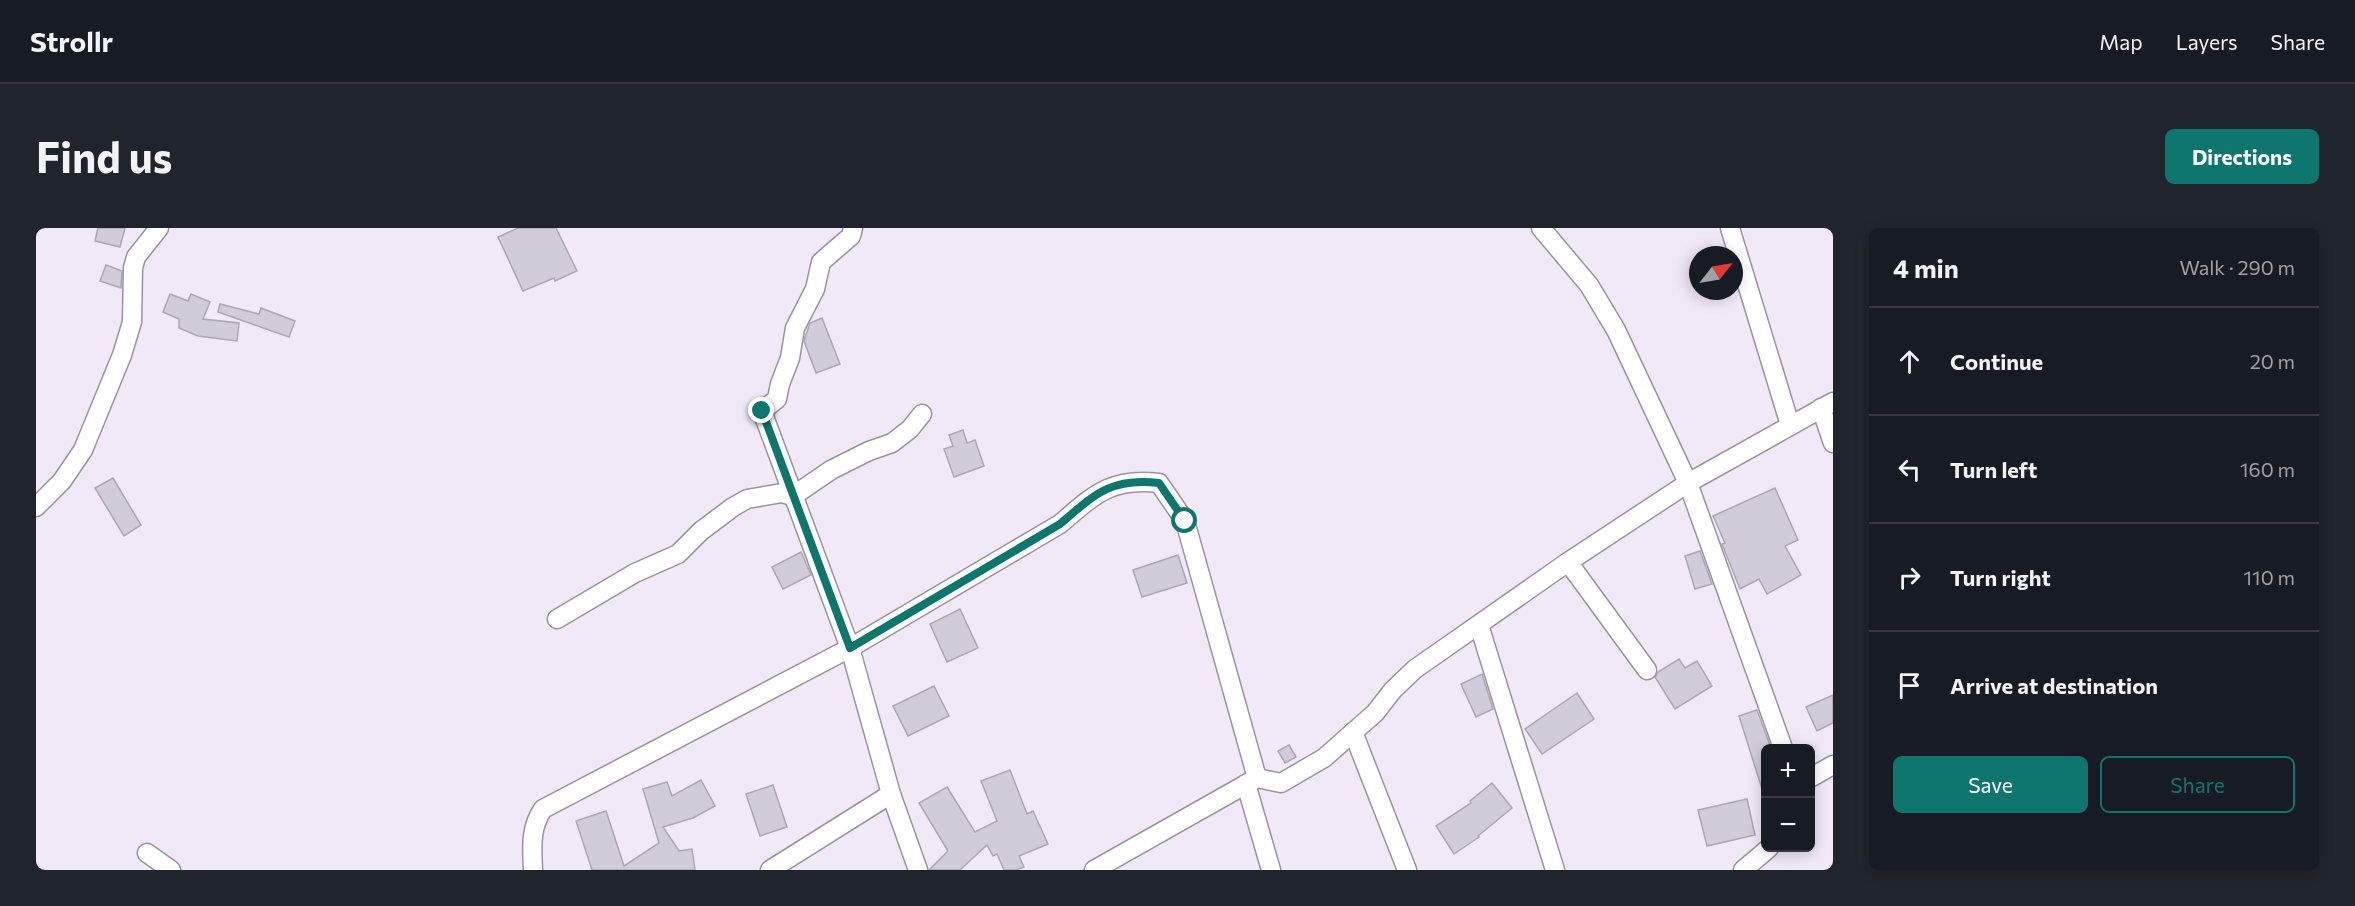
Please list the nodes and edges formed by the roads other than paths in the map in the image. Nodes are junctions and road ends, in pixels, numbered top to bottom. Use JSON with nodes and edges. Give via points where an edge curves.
{"nodes":[{"id":1,"x":159,"y":228,"type":"edge"},
{"id":2,"x":853,"y":228,"type":"edge"},
{"id":3,"x":1541,"y":228,"type":"edge"},
{"id":4,"x":1730,"y":228,"type":"edge"},
{"id":5,"x":1827,"y":405,"type":"edge"},
{"id":6,"x":922,"y":414,"type":"dead end"},
{"id":7,"x":1790,"y":425,"type":"junction"},
{"id":8,"x":1833,"y":443,"type":"edge"},
{"id":9,"x":1688,"y":483,"type":"junction"},
{"id":10,"x":793,"y":496,"type":"junction"},
{"id":11,"x":36,"y":507,"type":"edge"},
{"id":12,"x":1568,"y":562,"type":"junction"},
{"id":13,"x":557,"y":619,"type":"dead end"},
{"id":14,"x":1479,"y":625,"type":"junction"},
{"id":15,"x":850,"y":648,"type":"junction"},
{"id":16,"x":1647,"y":670,"type":"dead end"},
{"id":17,"x":1353,"y":732,"type":"junction"},
{"id":18,"x":1782,"y":744,"type":"edge"},
{"id":19,"x":1833,"y":765,"type":"edge"},
{"id":20,"x":1815,"y":775,"type":"edge"},
{"id":21,"x":1252,"y":781,"type":"junction"},
{"id":22,"x":891,"y":794,"type":"junction"},
{"id":23,"x":1764,"y":852,"type":"edge"},
{"id":24,"x":147,"y":853,"type":"dead end"},
{"id":25,"x":171,"y":870,"type":"edge"},
{"id":26,"x":533,"y":870,"type":"edge"},
{"id":27,"x":770,"y":870,"type":"edge"},
{"id":28,"x":918,"y":870,"type":"edge"},
{"id":29,"x":1094,"y":870,"type":"edge"},
{"id":30,"x":1271,"y":870,"type":"edge"},
{"id":31,"x":1407,"y":870,"type":"edge"},
{"id":32,"x":1555,"y":870,"type":"edge"},
{"id":33,"x":1743,"y":870,"type":"edge"}],
"edges":[{"from":1,"to":11,"type":"street","via":[[136,257],[132,322],[83,450],[62,481]]},
{"from":2,"to":10,"type":"street","via":[[851,237],[821,262],[815,289],[795,328],[777,399],[762,411]]},
{"from":3,"to":9,"type":"street","via":[[1589,285],[1616,330]]},
{"from":4,"to":7,"type":"street"},
{"from":5,"to":7,"type":"street"},
{"from":5,"to":8,"type":"street"},
{"from":6,"to":10,"type":"street","via":[[892,443],[831,470]]},
{"from":7,"to":9,"type":"street"},
{"from":9,"to":12,"type":"street"},
{"from":9,"to":18,"type":"street"},
{"from":10,"to":13,"type":"street","via":[[782,493],[733,507],[678,554],[635,573]]},
{"from":10,"to":15,"type":"street"},
{"from":12,"to":14,"type":"street"},
{"from":12,"to":16,"type":"street"},
{"from":14,"to":17,"type":"street","via":[[1415,669]]},
{"from":14,"to":32,"type":"street"},
{"from":15,"to":21,"type":"street","via":[[1060,524],[1111,486],[1129,481],[1159,483],[1185,521]]},
{"from":15,"to":22,"type":"street"},
{"from":15,"to":26,"type":"street","via":[[543,809],[535,820],[532,836]]},
{"from":17,"to":21,"type":"street","via":[[1324,758],[1281,783]]},
{"from":17,"to":31,"type":"street"},
{"from":19,"to":20,"type":"street"},
{"from":21,"to":29,"type":"street"},
{"from":21,"to":30,"type":"street"},
{"from":22,"to":27,"type":"street"},
{"from":22,"to":28,"type":"street"},
{"from":23,"to":33,"type":"street"},
{"from":24,"to":25,"type":"street"}]}
